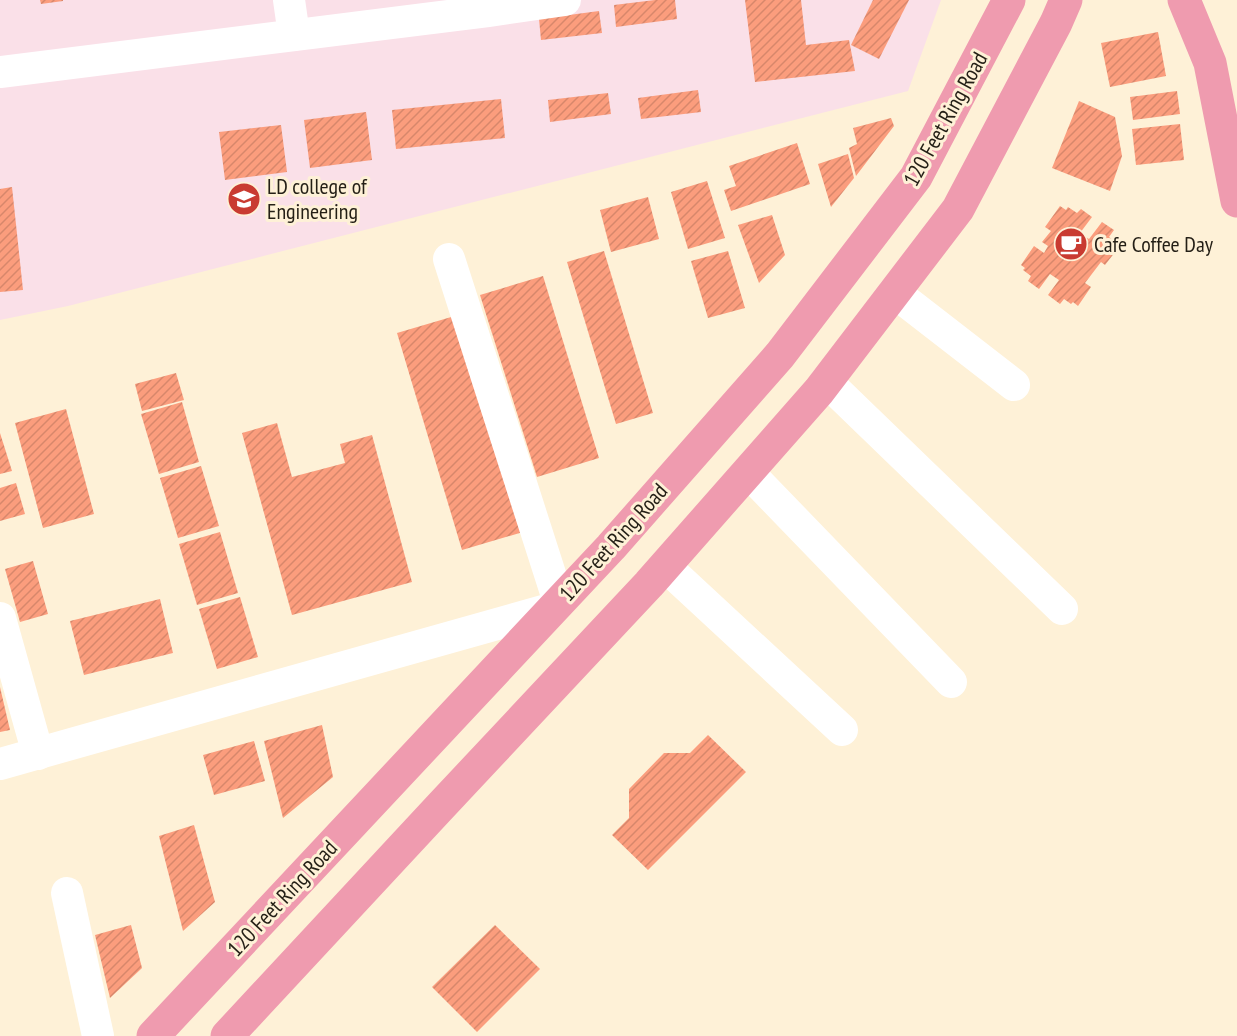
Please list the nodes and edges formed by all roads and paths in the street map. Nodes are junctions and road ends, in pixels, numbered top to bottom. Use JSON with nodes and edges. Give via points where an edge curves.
{"nodes":[{"id":1,"x":289,"y":0,"type":"edge"},
{"id":2,"x":565,"y":0,"type":"edge"},
{"id":3,"x":1009,"y":0,"type":"edge"},
{"id":4,"x":1066,"y":0,"type":"edge"},
{"id":5,"x":1184,"y":0,"type":"edge"},
{"id":6,"x":1208,"y":0,"type":"edge"},
{"id":7,"x":294,"y":35,"type":"junction"},
{"id":8,"x":0,"y":72,"type":"edge"},
{"id":9,"x":1237,"y":84,"type":"edge"},
{"id":10,"x":1237,"y":201,"type":"edge"},
{"id":11,"x":449,"y":259,"type":"dead end"},
{"id":12,"x":894,"y":292,"type":"junction"},
{"id":13,"x":826,"y":381,"type":"junction"},
{"id":14,"x":1014,"y":385,"type":"dead end"},
{"id":15,"x":748,"y":472,"type":"junction"},
{"id":16,"x":665,"y":566,"type":"junction"},
{"id":17,"x":557,"y":605,"type":"junction"},
{"id":18,"x":1062,"y":609,"type":"dead end"},
{"id":19,"x":0,"y":618,"type":"edge"},
{"id":20,"x":951,"y":682,"type":"dead end"},
{"id":21,"x":842,"y":730,"type":"dead end"},
{"id":22,"x":38,"y":754,"type":"junction"},
{"id":23,"x":0,"y":764,"type":"edge"},
{"id":24,"x":67,"y":893,"type":"dead end"},
{"id":25,"x":98,"y":1036,"type":"edge"},
{"id":26,"x":153,"y":1036,"type":"edge"},
{"id":27,"x":227,"y":1036,"type":"edge"}],
"edges":[{"from":1,"to":7,"type":"street"},
{"from":2,"to":7,"type":"street"},
{"from":3,"to":17,"type":"main road","name":"120 Feet Ring Road","via":[[916,177],[780,355]]},
{"from":4,"to":12,"type":"main road","via":[[958,209]]},
{"from":5,"to":10,"type":"main road","via":[[1210,63]]},
{"from":6,"to":9,"type":"main road","via":[[1232,57]]},
{"from":7,"to":8,"type":"street"},
{"from":11,"to":17,"type":"street"},
{"from":12,"to":13,"type":"main road"},
{"from":12,"to":14,"type":"street"},
{"from":13,"to":15,"type":"main road"},
{"from":13,"to":18,"type":"street"},
{"from":15,"to":16,"type":"main road"},
{"from":15,"to":20,"type":"street"},
{"from":16,"to":21,"type":"street"},
{"from":16,"to":27,"type":"main road"},
{"from":17,"to":22,"type":"street"},
{"from":17,"to":26,"type":"main road","name":"120 Feet Ring Road"},
{"from":19,"to":22,"type":"street"},
{"from":22,"to":23,"type":"street"},
{"from":24,"to":25,"type":"street"}]}
